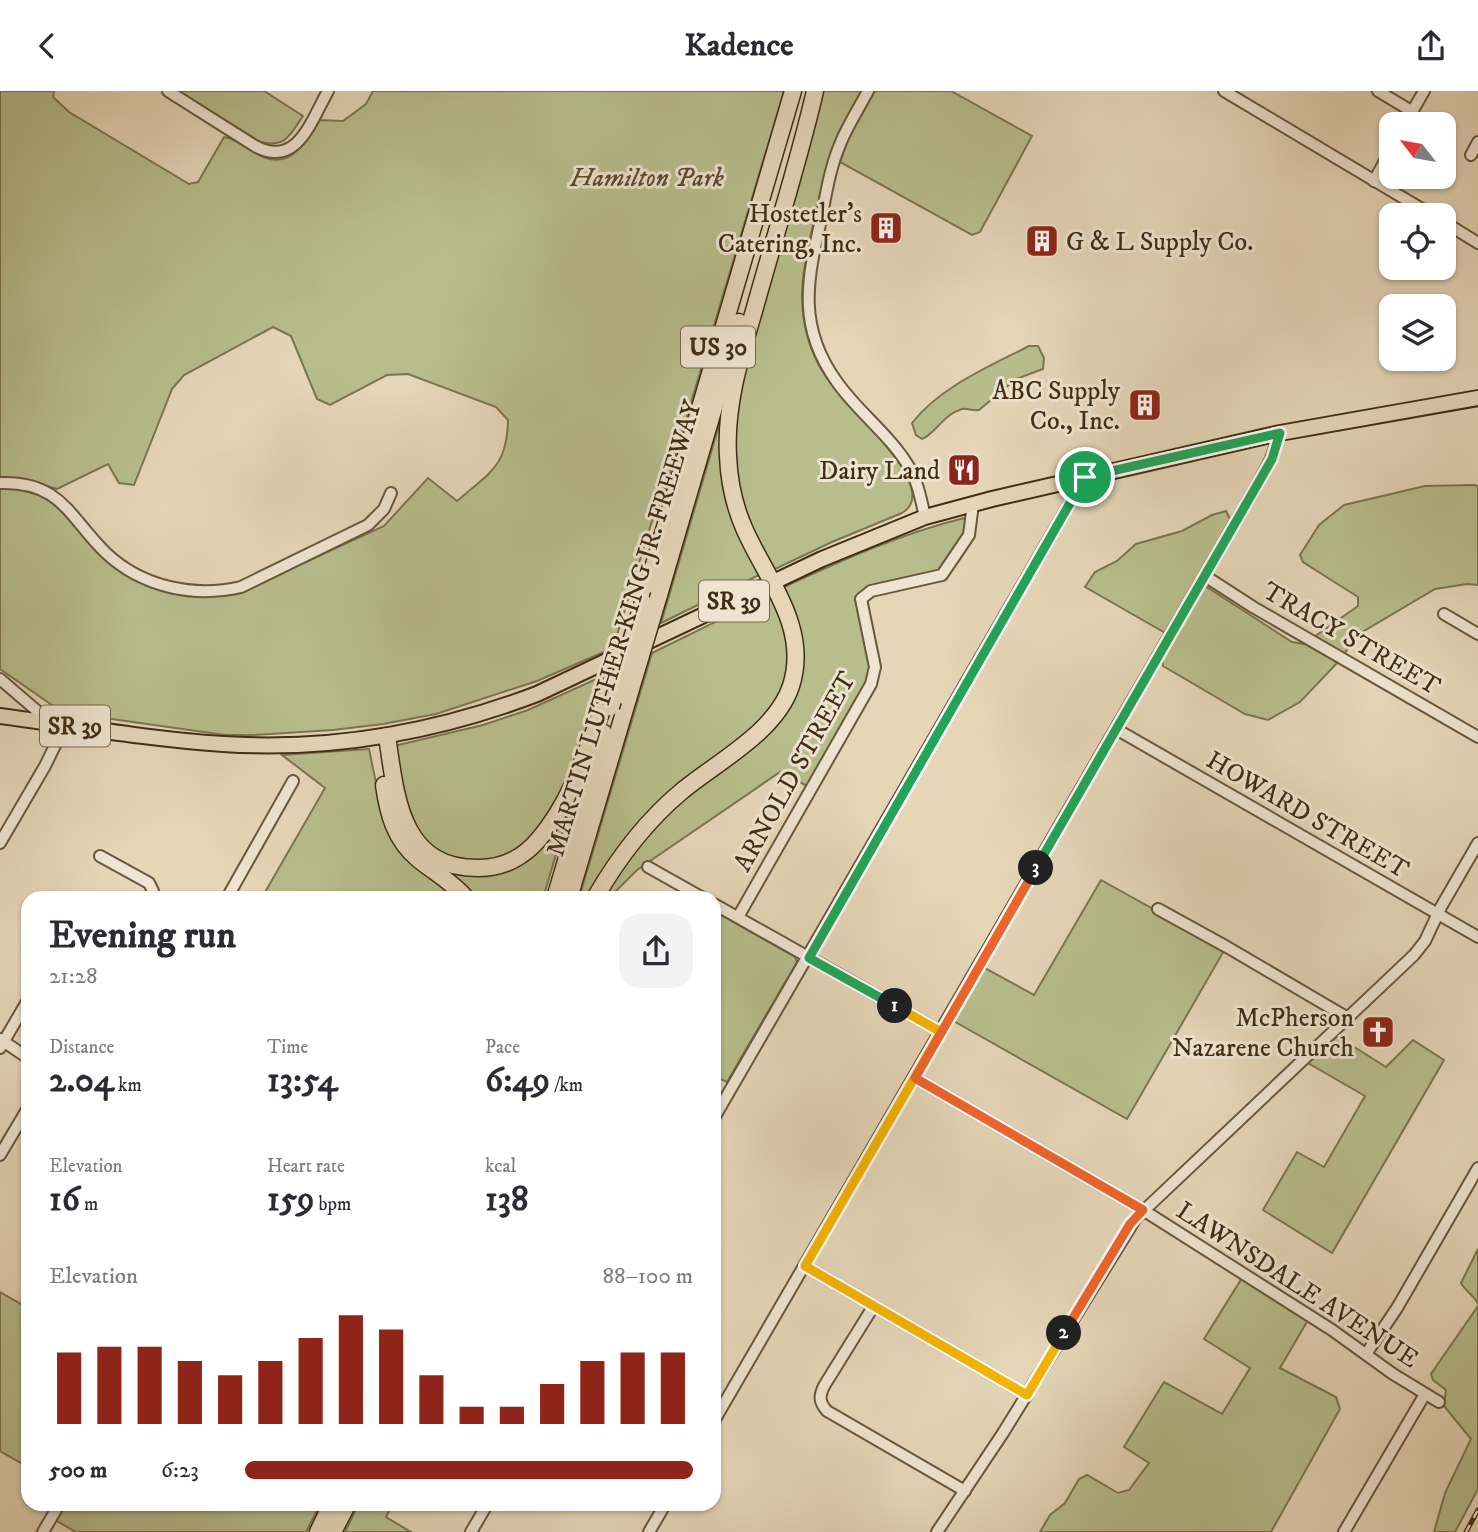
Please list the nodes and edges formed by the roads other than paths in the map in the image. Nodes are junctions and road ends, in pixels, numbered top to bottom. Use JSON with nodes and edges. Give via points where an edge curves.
{"nodes":[{"id":1,"x":168,"y":91,"type":"edge"},
{"id":2,"x":328,"y":91,"type":"edge"},
{"id":3,"x":793,"y":91,"type":"edge"},
{"id":4,"x":808,"y":91,"type":"edge"},
{"id":5,"x":815,"y":91,"type":"edge"},
{"id":6,"x":868,"y":91,"type":"edge"},
{"id":7,"x":1224,"y":91,"type":"edge"},
{"id":8,"x":1378,"y":91,"type":"edge"},
{"id":9,"x":1424,"y":91,"type":"edge"},
{"id":10,"x":1241,"y":95,"type":"edge"},
{"id":11,"x":1413,"y":111,"type":"joint"},
{"id":12,"x":1478,"y":142,"type":"edge"},
{"id":13,"x":1471,"y":155,"type":"dead end"},
{"id":14,"x":1379,"y":172,"type":"edge"},
{"id":15,"x":1374,"y":181,"type":"junction"},
{"id":16,"x":1412,"y":203,"type":"edge"},
{"id":17,"x":1456,"y":229,"type":"edge"},
{"id":18,"x":1478,"y":243,"type":"edge"},
{"id":19,"x":1478,"y":398,"type":"edge"},
{"id":20,"x":1280,"y":433,"type":"junction"},
{"id":21,"x":1085,"y":477,"type":"junction"},
{"id":22,"x":0,"y":484,"type":"edge"},
{"id":23,"x":391,"y":493,"type":"dead end"},
{"id":24,"x":973,"y":504,"type":"junction"},
{"id":25,"x":925,"y":517,"type":"junction"},
{"id":26,"x":1205,"y":576,"type":"junction"},
{"id":27,"x":773,"y":583,"type":"junction"},
{"id":28,"x":1444,"y":614,"type":"dead end"},
{"id":29,"x":1478,"y":634,"type":"edge"},
{"id":30,"x":0,"y":679,"type":"edge"},
{"id":31,"x":607,"y":709,"type":"junction"},
{"id":32,"x":0,"y":716,"type":"edge"},
{"id":33,"x":50,"y":722,"type":"junction"},
{"id":34,"x":65,"y":725,"type":"junction"},
{"id":35,"x":1116,"y":729,"type":"junction"},
{"id":36,"x":381,"y":737,"type":"junction"},
{"id":37,"x":1478,"y":737,"type":"edge"},
{"id":38,"x":293,"y":781,"type":"dead end"},
{"id":39,"x":0,"y":843,"type":"edge"},
{"id":40,"x":1478,"y":843,"type":"edge"},
{"id":41,"x":100,"y":856,"type":"dead end"},
{"id":42,"x":648,"y":867,"type":"dead end"},
{"id":43,"x":153,"y":891,"type":"edge"},
{"id":44,"x":231,"y":891,"type":"edge"},
{"id":45,"x":460,"y":891,"type":"edge"},
{"id":46,"x":557,"y":891,"type":"edge"},
{"id":47,"x":571,"y":891,"type":"edge"},
{"id":48,"x":599,"y":891,"type":"edge"},
{"id":49,"x":691,"y":891,"type":"edge"},
{"id":50,"x":721,"y":908,"type":"edge"},
{"id":51,"x":1158,"y":909,"type":"dead end"},
{"id":52,"x":1438,"y":915,"type":"junction"},
{"id":53,"x":738,"y":918,"type":"junction"},
{"id":54,"x":1478,"y":937,"type":"edge"},
{"id":55,"x":809,"y":958,"type":"junction"},
{"id":56,"x":21,"y":1011,"type":"edge"},
{"id":57,"x":1348,"y":1018,"type":"junction"},
{"id":58,"x":941,"y":1032,"type":"junction"},
{"id":59,"x":1,"y":1043,"type":"edge"},
{"id":60,"x":21,"y":1054,"type":"edge"},
{"id":61,"x":915,"y":1078,"type":"junction"},
{"id":62,"x":721,"y":1106,"type":"edge"},
{"id":63,"x":21,"y":1120,"type":"edge"},
{"id":64,"x":0,"y":1155,"type":"edge"},
{"id":65,"x":1478,"y":1168,"type":"edge"},
{"id":66,"x":1143,"y":1210,"type":"junction"},
{"id":67,"x":805,"y":1266,"type":"junction"},
{"id":68,"x":873,"y":1307,"type":"junction"},
{"id":69,"x":1366,"y":1355,"type":"junction"},
{"id":70,"x":1425,"y":1394,"type":"junction"},
{"id":71,"x":1027,"y":1395,"type":"junction"},
{"id":72,"x":1438,"y":1402,"type":"dead end"},
{"id":73,"x":721,"y":1410,"type":"edge"},
{"id":74,"x":965,"y":1491,"type":"junction"},
{"id":75,"x":55,"y":1511,"type":"edge"},
{"id":76,"x":328,"y":1511,"type":"edge"},
{"id":77,"x":344,"y":1511,"type":"edge"},
{"id":78,"x":483,"y":1511,"type":"edge"},
{"id":79,"x":661,"y":1511,"type":"edge"},
{"id":80,"x":43,"y":1532,"type":"edge"},
{"id":81,"x":318,"y":1532,"type":"edge"},
{"id":82,"x":333,"y":1532,"type":"edge"},
{"id":83,"x":471,"y":1532,"type":"edge"},
{"id":84,"x":649,"y":1532,"type":"edge"},
{"id":85,"x":937,"y":1532,"type":"edge"},
{"id":86,"x":1344,"y":1532,"type":"edge"}],
"edges":[{"from":1,"to":2,"type":"street","via":[[265,151],[286,152],[298,143]]},
{"from":3,"to":31,"type":"highway","name":"MARTIN LUTHER KING JR. FREEWAY","number":"US 30","bridge":true},
{"from":4,"to":47,"type":"highway","name":"MARTIN LUTHER KING JR. FREEWAY","number":"US 30","bridge":true},
{"from":5,"to":27,"type":"highway","via":[[741,356],[728,423],[735,502]]},
{"from":6,"to":25,"type":"street","via":[[835,157],[808,274],[809,314],[827,368],[909,467]]},
{"from":7,"to":10,"type":"street"},
{"from":8,"to":11,"type":"street"},
{"from":9,"to":11,"type":"street"},
{"from":10,"to":15,"type":"street"},
{"from":12,"to":13,"type":"street"},
{"from":14,"to":15,"type":"street"},
{"from":15,"to":16,"type":"street"},
{"from":17,"to":18,"type":"street"},
{"from":19,"to":20,"type":"main road","number":"SR 39"},
{"from":20,"to":21,"type":"main road","number":"SR 39"},
{"from":20,"to":26,"type":"street","via":[[1272,459]]},
{"from":21,"to":24,"type":"main road","number":"SR 39"},
{"from":21,"to":55,"type":"street"},
{"from":22,"to":23,"type":"street","via":[[48,493],[67,507],[116,562],[155,584],[190,590],[241,587],[368,525],[384,509]]},
{"from":24,"to":25,"type":"main road","number":"SR 39"},
{"from":24,"to":53,"type":"street","name":"ARNOLD STREET","via":[[969,535],[942,575],[872,590],[861,599],[875,667],[871,684]]},
{"from":25,"to":27,"type":"main road","number":"SR 39"},
{"from":26,"to":35,"type":"street"},
{"from":26,"to":37,"type":"street","name":"TRACY STREET"},
{"from":27,"to":36,"type":"main road","number":"SR 39","via":[[537,694],[467,718]]},
{"from":27,"to":48,"type":"highway","via":[[790,621],[795,649],[791,685],[783,703],[765,726],[659,812],[626,849]]},
{"from":28,"to":29,"type":"street"},
{"from":30,"to":33,"type":"street"},
{"from":31,"to":36,"type":"highway","via":[[549,826],[529,850],[497,867],[466,869],[441,861],[410,834]]},
{"from":31,"to":46,"type":"highway","name":"MARTIN LUTHER KING JR. FREEWAY","number":"US 30"},
{"from":32,"to":33,"type":"main road","number":"SR 39"},
{"from":33,"to":34,"type":"main road","number":"SR 39"},
{"from":34,"to":36,"type":"main road","number":"SR 39","via":[[223,744],[306,744]]},
{"from":34,"to":39,"type":"street"},
{"from":35,"to":52,"type":"street","name":"HOWARD STREET"},
{"from":35,"to":58,"type":"street"},
{"from":36,"to":45,"type":"highway","via":[[387,807],[396,831],[411,853]]},
{"from":38,"to":44,"type":"street"},
{"from":40,"to":52,"type":"street"},
{"from":41,"to":43,"type":"street","via":[[149,883]]},
{"from":42,"to":49,"type":"street"},
{"from":50,"to":53,"type":"street"},
{"from":51,"to":57,"type":"street"},
{"from":52,"to":54,"type":"street","name":"HOWARD STREET"},
{"from":52,"to":57,"type":"street","via":[[1414,955]]},
{"from":53,"to":55,"type":"street"},
{"from":55,"to":58,"type":"street"},
{"from":55,"to":62,"type":"street"},
{"from":56,"to":59,"type":"street"},
{"from":57,"to":66,"type":"street"},
{"from":58,"to":61,"type":"street"},
{"from":59,"to":60,"type":"street"},
{"from":61,"to":66,"type":"street","name":"LAWNSDALE AVENUE"},
{"from":61,"to":67,"type":"street"},
{"from":63,"to":64,"type":"street"},
{"from":65,"to":69,"type":"street"},
{"from":66,"to":69,"type":"street","name":"LAWNSDALE AVENUE"},
{"from":66,"to":71,"type":"street","via":[[1130,1224]]},
{"from":67,"to":68,"type":"street"},
{"from":67,"to":73,"type":"street"},
{"from":68,"to":71,"type":"street"},
{"from":68,"to":74,"type":"street","via":[[820,1393],[821,1403],[827,1411]]},
{"from":69,"to":70,"type":"street","name":"LAWNSDALE AVENUE"},
{"from":70,"to":72,"type":"street","name":"LAWNSDALE AVENUE"},
{"from":70,"to":86,"type":"street"},
{"from":71,"to":74,"type":"street"},
{"from":74,"to":85,"type":"street"},
{"from":75,"to":80,"type":"street"},
{"from":76,"to":81,"type":"highway"},
{"from":77,"to":82,"type":"highway"},
{"from":78,"to":83,"type":"street"},
{"from":79,"to":84,"type":"street"}]}
